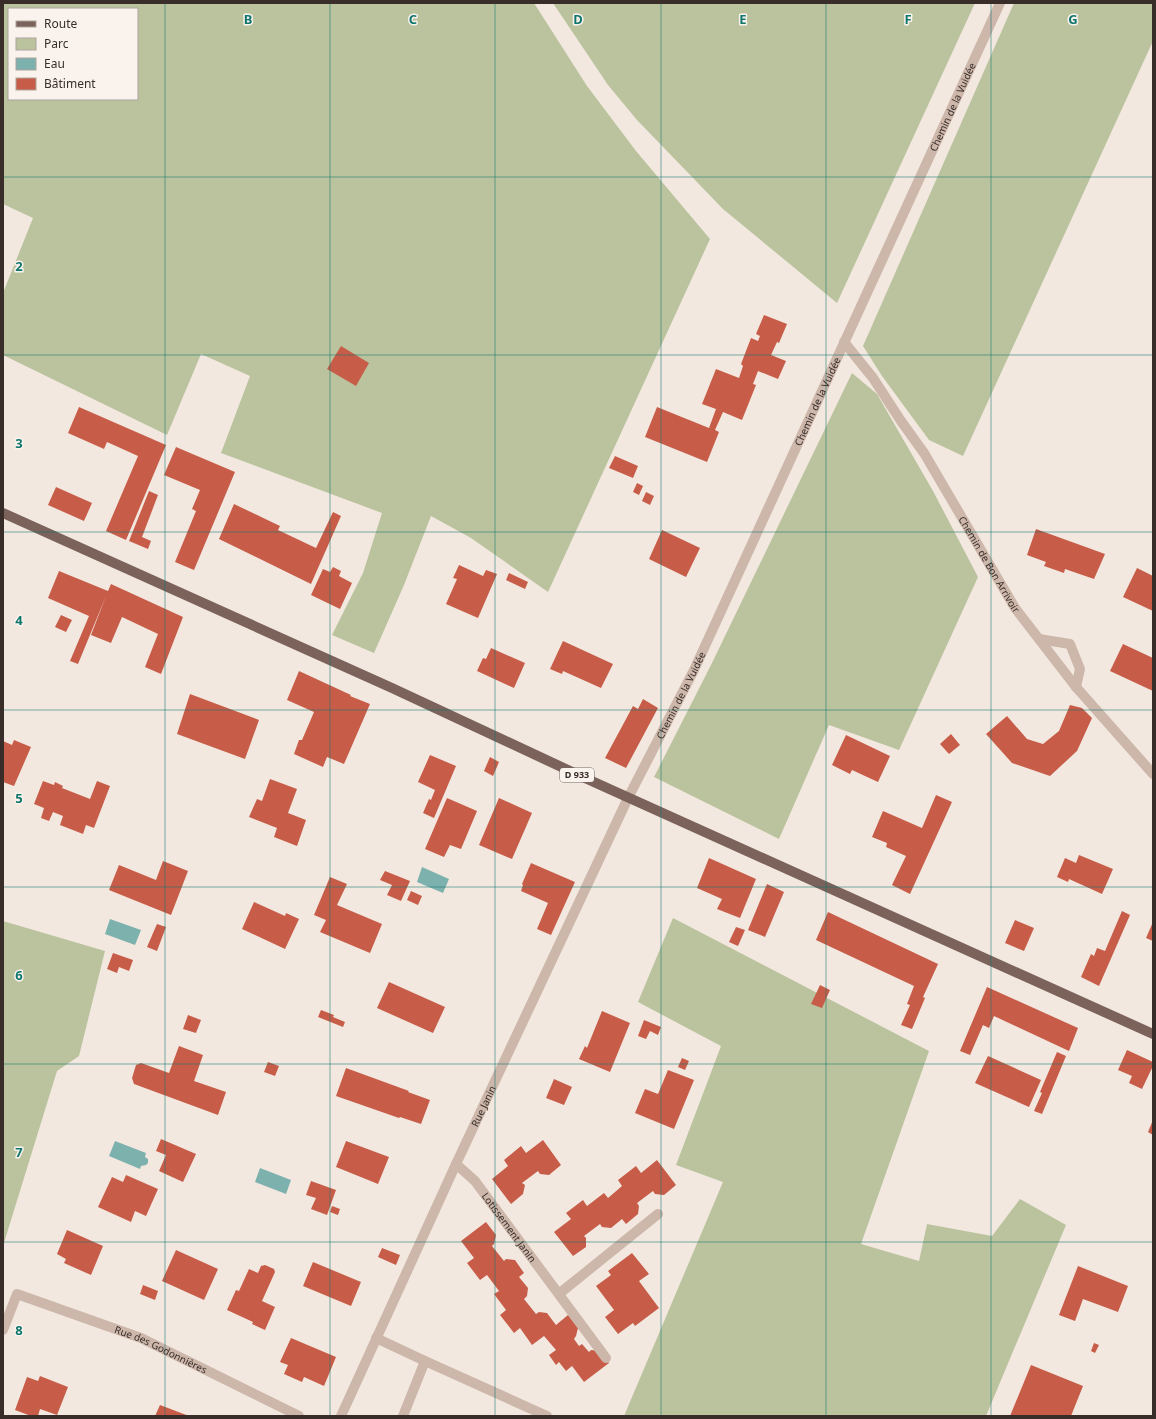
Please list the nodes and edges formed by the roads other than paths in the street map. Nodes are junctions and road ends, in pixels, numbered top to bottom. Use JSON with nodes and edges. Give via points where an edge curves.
{"nodes":[{"id":1,"x":1000,"y":3,"type":"edge"},
{"id":2,"x":844,"y":342,"type":"junction"},
{"id":3,"x":3,"y":513,"type":"edge"},
{"id":4,"x":1039,"y":639,"type":"junction"},
{"id":5,"x":1076,"y":687,"type":"junction"},
{"id":6,"x":1153,"y":774,"type":"edge"},
{"id":7,"x":628,"y":798,"type":"junction"},
{"id":8,"x":1153,"y":1034,"type":"edge"},
{"id":9,"x":456,"y":1164,"type":"junction"},
{"id":10,"x":658,"y":1214,"type":"dead end"},
{"id":11,"x":560,"y":1293,"type":"junction"},
{"id":12,"x":3,"y":1330,"type":"edge"},
{"id":13,"x":376,"y":1338,"type":"junction"},
{"id":14,"x":606,"y":1358,"type":"dead end"},
{"id":15,"x":425,"y":1361,"type":"junction"},
{"id":16,"x":300,"y":1416,"type":"edge"},
{"id":17,"x":341,"y":1416,"type":"edge"},
{"id":18,"x":403,"y":1416,"type":"edge"},
{"id":19,"x":547,"y":1416,"type":"edge"}],
"edges":[{"from":1,"to":2,"type":"street","name":"Chemin de la Vuidée"},
{"from":2,"to":4,"type":"street","name":"Chemin de Bon Arrivoir","via":[[873,378],[924,453],[1015,608]]},
{"from":2,"to":7,"type":"street","name":"Chemin de la Vuidée","via":[[694,670]]},
{"from":3,"to":7,"type":"main road","number":"D 933","via":[[392,688]]},
{"from":4,"to":5,"type":"street","name":"Chemin de Bon Arrivoir"},
{"from":4,"to":5,"type":"street","via":[[1070,644],[1080,669]]},
{"from":5,"to":6,"type":"street","name":"Chemin de Bon Arrivoir"},
{"from":7,"to":8,"type":"main road","number":"D 933"},
{"from":7,"to":9,"type":"street","name":"Rue Janin"},
{"from":9,"to":11,"type":"street","name":"Lotissement Janin","via":[[475,1181]]},
{"from":9,"to":13,"type":"street","name":"Rue Janin"},
{"from":10,"to":11,"type":"street"},
{"from":11,"to":14,"type":"street","name":"Lotissement Janin"},
{"from":12,"to":16,"type":"street","name":"Rue des Godonnières","via":[[17,1294],[141,1338]]},
{"from":13,"to":15,"type":"street"},
{"from":13,"to":17,"type":"street","name":"Rue Janin"},
{"from":15,"to":18,"type":"street"},
{"from":15,"to":19,"type":"street"}]}
